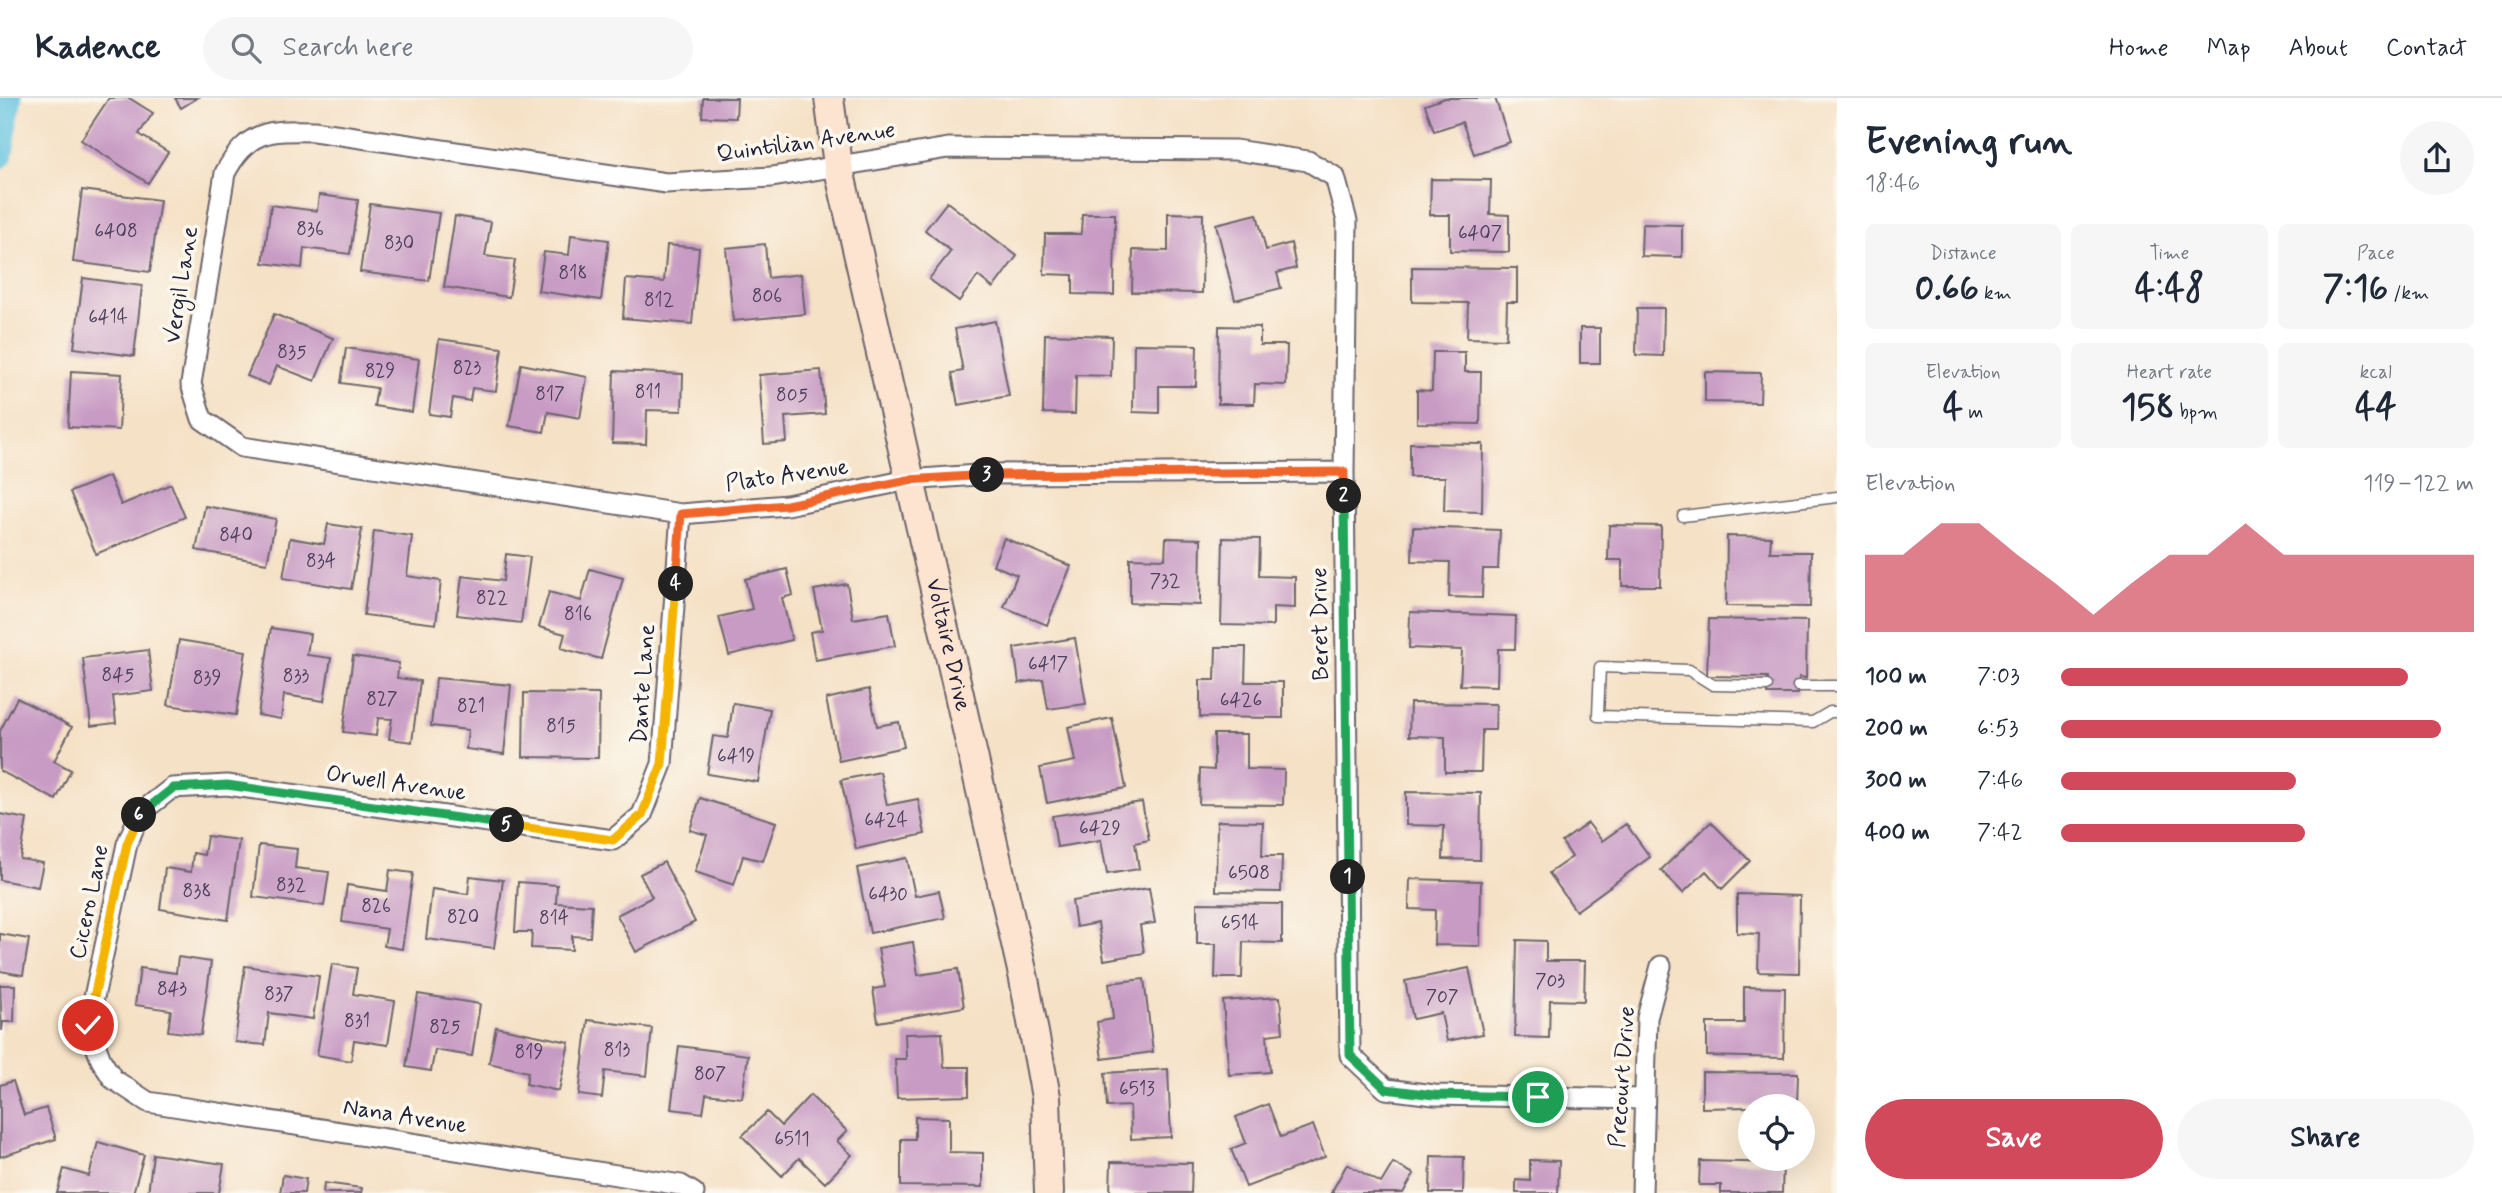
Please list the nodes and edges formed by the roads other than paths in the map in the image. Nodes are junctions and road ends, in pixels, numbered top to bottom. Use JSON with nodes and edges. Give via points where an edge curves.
{"nodes":[{"id":1,"x":829,"y":98,"type":"edge"},
{"id":2,"x":271,"y":130,"type":"joint"},
{"id":3,"x":1308,"y":160,"type":"joint"},
{"id":4,"x":838,"y":164,"type":"junction"},
{"id":5,"x":242,"y":447,"type":"joint"},
{"id":6,"x":1344,"y":472,"type":"junction"},
{"id":7,"x":908,"y":480,"type":"junction"},
{"id":8,"x":1837,"y":497,"type":"edge"},
{"id":9,"x":681,"y":514,"type":"junction"},
{"id":10,"x":1683,"y":516,"type":"dead end"},
{"id":11,"x":1767,"y":686,"type":"dead end"},
{"id":12,"x":1798,"y":686,"type":"dead end"},
{"id":13,"x":1837,"y":686,"type":"edge"},
{"id":14,"x":1837,"y":712,"type":"edge"},
{"id":15,"x":173,"y":788,"type":"joint"},
{"id":16,"x":613,"y":840,"type":"joint"},
{"id":17,"x":1661,"y":966,"type":"dead end"},
{"id":18,"x":113,"y":1079,"type":"joint"},
{"id":19,"x":1642,"y":1099,"type":"junction"},
{"id":20,"x":694,"y":1193,"type":"edge"},
{"id":21,"x":1049,"y":1193,"type":"edge"},
{"id":22,"x":1642,"y":1193,"type":"edge"}],
"edges":[{"from":1,"to":4,"type":"street","name":"Voltaire Drive"},
{"from":2,"to":4,"type":"street","name":"Quintilian Avenue","via":[[314,131],[666,183],[772,177]]},
{"from":2,"to":5,"type":"street","name":"Vergil Lane","via":[[238,149],[225,173],[191,384],[202,419]]},
{"from":3,"to":4,"type":"street","name":"Quintilian Avenue","via":[[1235,150],[948,148]]},
{"from":3,"to":6,"type":"street","name":"Beret Drive","via":[[1335,177],[1347,221]]},
{"from":4,"to":7,"type":"street","name":"Voltaire Drive"},
{"from":5,"to":9,"type":"street","name":"Plato Avenue"},
{"from":6,"to":7,"type":"street","name":"Plato Avenue","via":[[991,474]]},
{"from":6,"to":19,"type":"street","name":"Beret Drive","via":[[1350,1055],[1386,1089],[1434,1095]]},
{"from":7,"to":9,"type":"street","name":"Plato Avenue","via":[[787,505]]},
{"from":7,"to":21,"type":"street","name":"Voltaire Drive","via":[[1024,979],[1046,1097]]},
{"from":8,"to":10,"type":"lane"},
{"from":9,"to":16,"type":"street","name":"Dante Lane","via":[[662,764],[642,815]]},
{"from":11,"to":14,"type":"lane","via":[[1713,685],[1689,670],[1600,667],[1598,716],[1813,722]]},
{"from":12,"to":13,"type":"lane"},
{"from":15,"to":16,"type":"street","name":"Orwell Avenue","via":[[227,785]]},
{"from":15,"to":18,"type":"street","name":"Cicero Lane","via":[[140,813],[127,844],[88,1025]]},
{"from":17,"to":19,"type":"street","name":"Precourt Drive","via":[[1647,1018]]},
{"from":18,"to":20,"type":"street","name":"Nana Avenue","via":[[148,1102],[681,1185]]},
{"from":19,"to":22,"type":"street","name":"Precourt Drive"}]}
